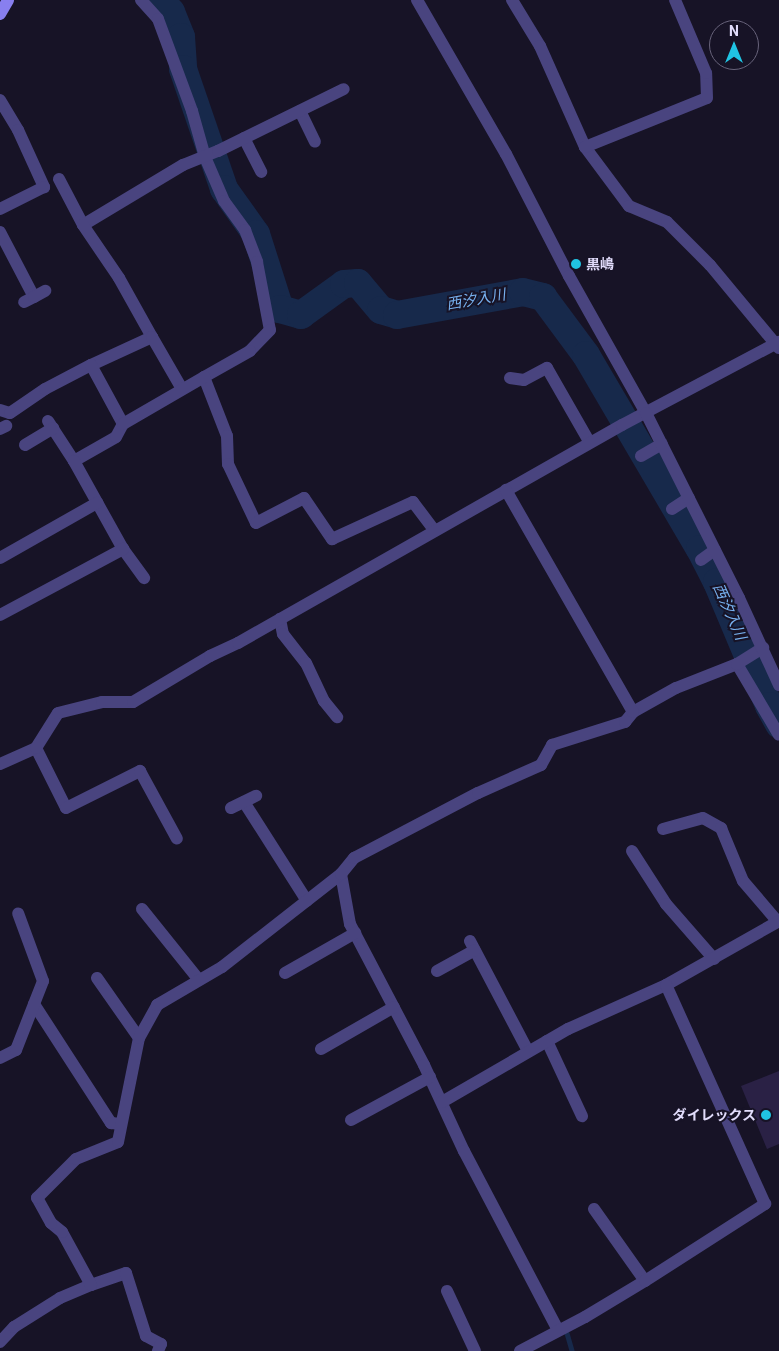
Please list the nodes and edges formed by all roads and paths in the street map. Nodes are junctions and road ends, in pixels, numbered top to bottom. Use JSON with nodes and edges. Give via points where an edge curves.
{"nodes":[{"id":1,"x":8,"y":0,"type":"edge"},
{"id":2,"x":141,"y":0,"type":"edge"},
{"id":3,"x":417,"y":0,"type":"edge"},
{"id":4,"x":512,"y":0,"type":"edge"},
{"id":5,"x":676,"y":0,"type":"edge"},
{"id":6,"x":0,"y":14,"type":"edge"},
{"id":7,"x":344,"y":89,"type":"dead end"},
{"id":8,"x":0,"y":100,"type":"edge"},
{"id":9,"x":300,"y":111,"type":"junction"},
{"id":10,"x":244,"y":138,"type":"junction"},
{"id":11,"x":315,"y":142,"type":"dead end"},
{"id":12,"x":585,"y":148,"type":"junction"},
{"id":13,"x":205,"y":156,"type":"junction"},
{"id":14,"x":260,"y":172,"type":"dead end"},
{"id":15,"x":59,"y":179,"type":"dead end"},
{"id":16,"x":0,"y":209,"type":"edge"},
{"id":17,"x":83,"y":224,"type":"junction"},
{"id":18,"x":0,"y":232,"type":"edge"},
{"id":19,"x":45,"y":291,"type":"dead end"},
{"id":20,"x":152,"y":337,"type":"junction"},
{"id":21,"x":778,"y":345,"type":"edge"},
{"id":22,"x":92,"y":365,"type":"junction"},
{"id":23,"x":204,"y":377,"type":"junction"},
{"id":24,"x":510,"y":378,"type":"dead end"},
{"id":25,"x":182,"y":389,"type":"junction"},
{"id":26,"x":0,"y":410,"type":"edge"},
{"id":27,"x":646,"y":413,"type":"junction"},
{"id":28,"x":123,"y":424,"type":"junction"},
{"id":29,"x":590,"y":443,"type":"junction"},
{"id":30,"x":662,"y":444,"type":"junction"},
{"id":31,"x":26,"y":445,"type":"dead end"},
{"id":32,"x":646,"y":453,"type":"dead end"},
{"id":33,"x":74,"y":461,"type":"junction"},
{"id":34,"x":506,"y":490,"type":"junction"},
{"id":35,"x":97,"y":503,"type":"junction"},
{"id":36,"x":435,"y":531,"type":"junction"},
{"id":37,"x":123,"y":549,"type":"junction"},
{"id":38,"x":0,"y":558,"type":"edge"},
{"id":39,"x":144,"y":578,"type":"dead end"},
{"id":40,"x":0,"y":615,"type":"edge"},
{"id":41,"x":280,"y":619,"type":"junction"},
{"id":42,"x":759,"y":650,"type":"junction"},
{"id":43,"x":739,"y":662,"type":"junction"},
{"id":44,"x":779,"y":685,"type":"edge"},
{"id":45,"x":633,"y":712,"type":"junction"},
{"id":46,"x":337,"y":717,"type":"dead end"},
{"id":47,"x":779,"y":735,"type":"edge"},
{"id":48,"x":36,"y":748,"type":"junction"},
{"id":49,"x":0,"y":764,"type":"edge"},
{"id":50,"x":231,"y":808,"type":"dead end"},
{"id":51,"x":663,"y":829,"type":"dead end"},
{"id":52,"x":177,"y":839,"type":"dead end"},
{"id":53,"x":632,"y":851,"type":"dead end"},
{"id":54,"x":341,"y":874,"type":"junction"},
{"id":55,"x":307,"y":901,"type":"junction"},
{"id":56,"x":142,"y":909,"type":"dead end"},
{"id":57,"x":18,"y":913,"type":"dead end"},
{"id":58,"x":778,"y":921,"type":"edge"},
{"id":59,"x":355,"y":933,"type":"junction"},
{"id":60,"x":714,"y":959,"type":"junction"},
{"id":61,"x":437,"y":971,"type":"dead end"},
{"id":62,"x":285,"y":974,"type":"dead end"},
{"id":63,"x":97,"y":978,"type":"dead end"},
{"id":64,"x":199,"y":980,"type":"junction"},
{"id":65,"x":666,"y":985,"type":"junction"},
{"id":66,"x":34,"y":1004,"type":"junction"},
{"id":67,"x":394,"y":1008,"type":"junction"},
{"id":68,"x":139,"y":1038,"type":"junction"},
{"id":69,"x":547,"y":1041,"type":"junction"},
{"id":70,"x":321,"y":1049,"type":"dead end"},
{"id":71,"x":528,"y":1052,"type":"junction"},
{"id":72,"x":0,"y":1058,"type":"edge"},
{"id":73,"x":430,"y":1078,"type":"junction"},
{"id":74,"x":442,"y":1102,"type":"junction"},
{"id":75,"x":582,"y":1116,"type":"dead end"},
{"id":76,"x":351,"y":1120,"type":"dead end"},
{"id":77,"x":121,"y":1124,"type":"junction"},
{"id":78,"x":594,"y":1209,"type":"dead end"},
{"id":79,"x":645,"y":1281,"type":"junction"},
{"id":80,"x":91,"y":1285,"type":"junction"},
{"id":81,"x":447,"y":1291,"type":"dead end"},
{"id":82,"x":558,"y":1330,"type":"junction"},
{"id":83,"x":0,"y":1342,"type":"edge"},
{"id":84,"x":158,"y":1351,"type":"edge"},
{"id":85,"x":476,"y":1351,"type":"edge"},
{"id":86,"x":520,"y":1351,"type":"edge"}],
"edges":[{"from":1,"to":6,"type":"main road"},
{"from":2,"to":13,"type":"street","via":[[158,19]]},
{"from":3,"to":27,"type":"street","via":[[506,154],[569,276]]},
{"from":4,"to":12,"type":"street","via":[[540,46]]},
{"from":5,"to":12,"type":"street","via":[[706,73],[707,98]]},
{"from":7,"to":9,"type":"street"},
{"from":8,"to":16,"type":"street","via":[[44,186]]},
{"from":9,"to":10,"type":"street"},
{"from":9,"to":11,"type":"street"},
{"from":10,"to":13,"type":"street"},
{"from":10,"to":14,"type":"street"},
{"from":12,"to":21,"type":"street","via":[[629,206],[667,222],[710,265]]},
{"from":13,"to":17,"type":"street"},
{"from":13,"to":23,"type":"street","via":[[224,200],[245,230],[257,262],[270,330],[250,351]]},
{"from":15,"to":17,"type":"street"},
{"from":17,"to":20,"type":"street","via":[[119,278]]},
{"from":18,"to":19,"type":"street","via":[[29,300]]},
{"from":20,"to":22,"type":"street"},
{"from":20,"to":25,"type":"street"},
{"from":21,"to":27,"type":"street"},
{"from":22,"to":26,"type":"street","via":[[45,389],[10,413]]},
{"from":22,"to":28,"type":"street"},
{"from":23,"to":25,"type":"street"},
{"from":23,"to":36,"type":"street","via":[[227,436],[228,464],[256,523],[304,498],[332,539],[413,502]]},
{"from":24,"to":29,"type":"street","via":[[524,380],[547,368]]},
{"from":25,"to":28,"type":"street"},
{"from":27,"to":29,"type":"street"},
{"from":27,"to":30,"type":"street"},
{"from":28,"to":33,"type":"street","via":[[116,437]]},
{"from":29,"to":34,"type":"street"},
{"from":30,"to":32,"type":"street"},
{"from":30,"to":42,"type":"street","via":[[680,504]]},
{"from":31,"to":33,"type":"street","via":[[51,425]]},
{"from":33,"to":35,"type":"street"},
{"from":34,"to":36,"type":"street"},
{"from":34,"to":45,"type":"street"},
{"from":35,"to":37,"type":"street"},
{"from":35,"to":38,"type":"street"},
{"from":36,"to":41,"type":"street"},
{"from":37,"to":39,"type":"street"},
{"from":37,"to":40,"type":"street"},
{"from":41,"to":46,"type":"street","via":[[283,634],[306,662],[324,701]]},
{"from":41,"to":48,"type":"street","via":[[133,702],[102,702],[58,712]]},
{"from":42,"to":43,"type":"street"},
{"from":42,"to":44,"type":"street"},
{"from":43,"to":45,"type":"street","via":[[676,688]]},
{"from":43,"to":47,"type":"street"},
{"from":45,"to":54,"type":"street","via":[[626,722],[552,745],[540,765],[478,793],[354,858]]},
{"from":48,"to":49,"type":"street"},
{"from":48,"to":52,"type":"street","via":[[66,808],[140,771]]},
{"from":50,"to":55,"type":"street","via":[[250,799]]},
{"from":51,"to":58,"type":"street","via":[[703,818],[721,828],[743,881]]},
{"from":53,"to":60,"type":"street","via":[[666,904]]},
{"from":54,"to":55,"type":"street"},
{"from":54,"to":59,"type":"street","via":[[350,924]]},
{"from":55,"to":64,"type":"street","via":[[222,967]]},
{"from":56,"to":64,"type":"street"},
{"from":57,"to":66,"type":"street","via":[[43,982]]},
{"from":58,"to":60,"type":"street"},
{"from":59,"to":62,"type":"street"},
{"from":59,"to":67,"type":"street"},
{"from":60,"to":65,"type":"street"},
{"from":61,"to":71,"type":"street","via":[[472,945]]},
{"from":63,"to":68,"type":"street"},
{"from":64,"to":68,"type":"street","via":[[157,1005]]},
{"from":65,"to":69,"type":"street"},
{"from":65,"to":79,"type":"street","via":[[765,1204]]},
{"from":66,"to":72,"type":"street","via":[[16,1050]]},
{"from":66,"to":77,"type":"street","via":[[111,1122]]},
{"from":67,"to":70,"type":"street"},
{"from":67,"to":73,"type":"street"},
{"from":68,"to":77,"type":"street"},
{"from":69,"to":71,"type":"street"},
{"from":69,"to":75,"type":"street"},
{"from":71,"to":74,"type":"street"},
{"from":73,"to":74,"type":"street"},
{"from":73,"to":76,"type":"street"},
{"from":74,"to":82,"type":"street","via":[[464,1151]]},
{"from":77,"to":80,"type":"street","via":[[118,1142],[76,1159],[37,1198],[51,1223],[62,1232]]},
{"from":78,"to":79,"type":"street"},
{"from":79,"to":82,"type":"street"},
{"from":80,"to":83,"type":"street","via":[[60,1298],[14,1327]]},
{"from":80,"to":84,"type":"street","via":[[126,1273],[146,1336],[161,1344]]},
{"from":81,"to":85,"type":"street"},
{"from":82,"to":86,"type":"street"}]}
